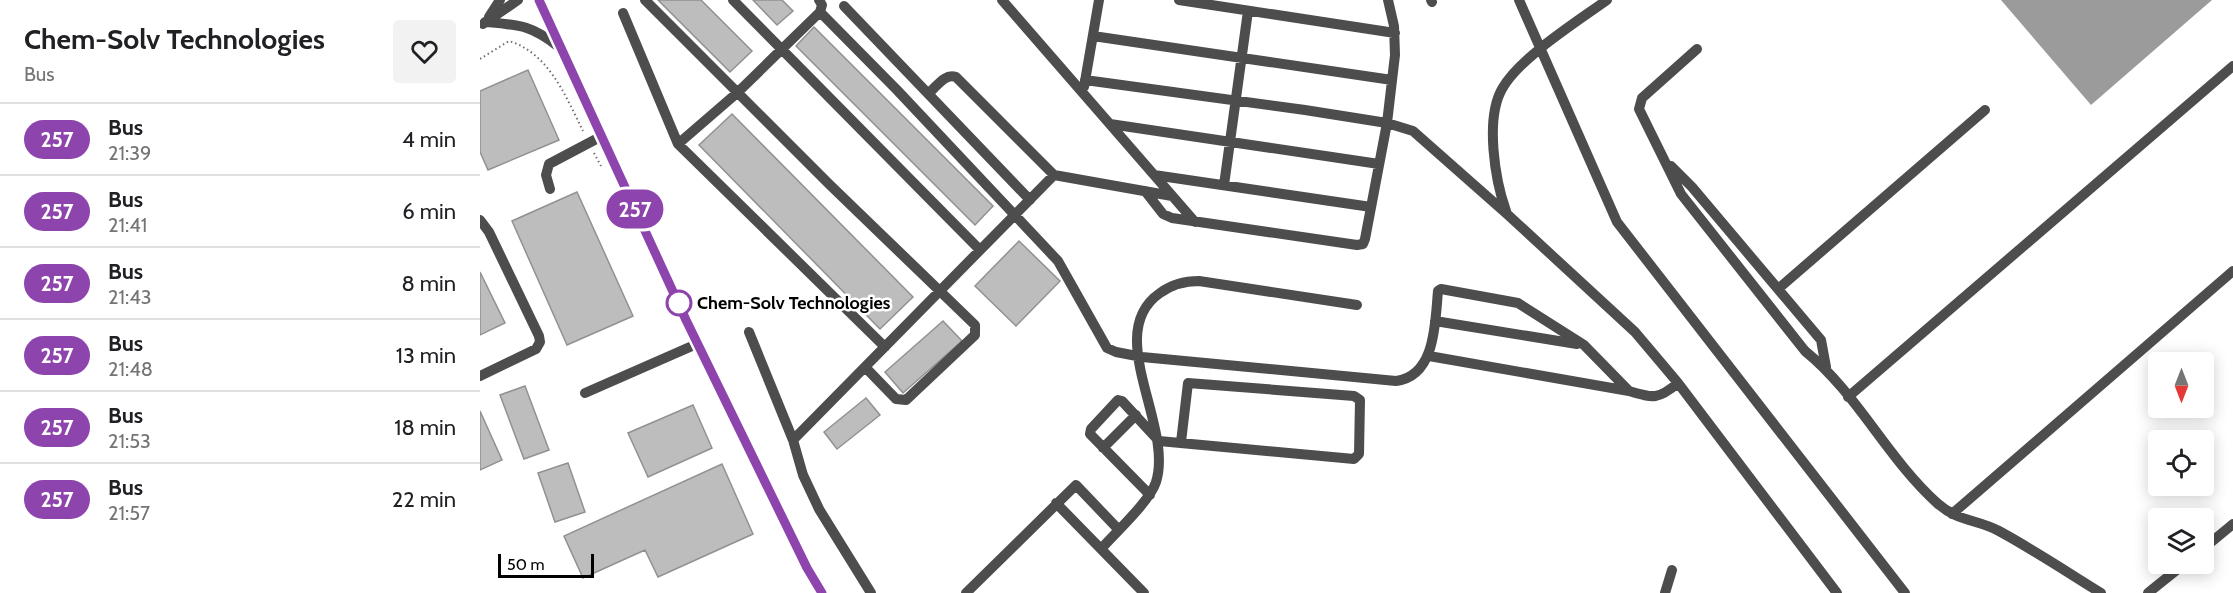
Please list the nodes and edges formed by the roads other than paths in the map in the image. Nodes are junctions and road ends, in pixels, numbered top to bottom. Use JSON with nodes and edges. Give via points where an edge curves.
{"nodes":[{"id":1,"x":500,"y":0,"type":"edge"},
{"id":2,"x":518,"y":0,"type":"edge"},
{"id":3,"x":539,"y":0,"type":"edge"},
{"id":4,"x":645,"y":0,"type":"edge"},
{"id":5,"x":733,"y":0,"type":"edge"},
{"id":6,"x":819,"y":0,"type":"edge"},
{"id":7,"x":1002,"y":0,"type":"edge"},
{"id":8,"x":1099,"y":0,"type":"edge"},
{"id":9,"x":1179,"y":0,"type":"edge"},
{"id":10,"x":1388,"y":0,"type":"edge"},
{"id":11,"x":1519,"y":0,"type":"edge"},
{"id":12,"x":1607,"y":0,"type":"edge"},
{"id":13,"x":844,"y":6,"type":"dead end"},
{"id":14,"x":1248,"y":11,"type":"junction"},
{"id":15,"x":820,"y":12,"type":"junction"},
{"id":16,"x":623,"y":13,"type":"dead end"},
{"id":17,"x":483,"y":25,"type":"edge"},
{"id":18,"x":1395,"y":33,"type":"junction"},
{"id":19,"x":1093,"y":36,"type":"junction"},
{"id":20,"x":562,"y":49,"type":"junction"},
{"id":21,"x":781,"y":49,"type":"junction"},
{"id":22,"x":1540,"y":49,"type":"junction"},
{"id":23,"x":1697,"y":49,"type":"dead end"},
{"id":24,"x":1242,"y":58,"type":"junction"},
{"id":25,"x":2233,"y":66,"type":"edge"},
{"id":26,"x":1085,"y":80,"type":"junction"},
{"id":27,"x":1392,"y":80,"type":"junction"},
{"id":28,"x":737,"y":93,"type":"junction"},
{"id":29,"x":929,"y":93,"type":"junction"},
{"id":30,"x":1083,"y":93,"type":"junction"},
{"id":31,"x":1236,"y":101,"type":"junction"},
{"id":32,"x":1985,"y":110,"type":"dead end"},
{"id":33,"x":1387,"y":123,"type":"junction"},
{"id":34,"x":1110,"y":124,"type":"junction"},
{"id":35,"x":602,"y":136,"type":"junction"},
{"id":36,"x":1230,"y":142,"type":"junction"},
{"id":37,"x":678,"y":144,"type":"junction"},
{"id":38,"x":1664,"y":160,"type":"junction"},
{"id":39,"x":1379,"y":164,"type":"junction"},
{"id":40,"x":1054,"y":174,"type":"junction"},
{"id":41,"x":1154,"y":175,"type":"junction"},
{"id":42,"x":1224,"y":185,"type":"junction"},
{"id":43,"x":550,"y":189,"type":"dead end"},
{"id":44,"x":1145,"y":191,"type":"junction"},
{"id":45,"x":1172,"y":196,"type":"junction"},
{"id":46,"x":1029,"y":200,"type":"junction"},
{"id":47,"x":1371,"y":207,"type":"junction"},
{"id":48,"x":1507,"y":214,"type":"junction"},
{"id":49,"x":1014,"y":215,"type":"junction"},
{"id":50,"x":480,"y":220,"type":"edge"},
{"id":51,"x":1195,"y":222,"type":"junction"},
{"id":52,"x":981,"y":249,"type":"junction"},
{"id":53,"x":2233,"y":271,"type":"edge"},
{"id":54,"x":1778,"y":289,"type":"junction"},
{"id":55,"x":940,"y":290,"type":"junction"},
{"id":56,"x":1357,"y":305,"type":"dead end"},
{"id":57,"x":1435,"y":321,"type":"junction"},
{"id":58,"x":749,"y":332,"type":"dead end"},
{"id":59,"x":699,"y":343,"type":"junction"},
{"id":60,"x":1584,"y":345,"type":"junction"},
{"id":61,"x":885,"y":347,"type":"junction"},
{"id":62,"x":1138,"y":356,"type":"junction"},
{"id":63,"x":1429,"y":356,"type":"junction"},
{"id":64,"x":865,"y":367,"type":"junction"},
{"id":65,"x":1826,"y":368,"type":"junction"},
{"id":66,"x":480,"y":376,"type":"edge"},
{"id":67,"x":1678,"y":383,"type":"junction"},
{"id":68,"x":1629,"y":391,"type":"junction"},
{"id":69,"x":585,"y":393,"type":"dead end"},
{"id":70,"x":1848,"y":397,"type":"junction"},
{"id":71,"x":1136,"y":415,"type":"junction"},
{"id":72,"x":793,"y":440,"type":"junction"},
{"id":73,"x":1159,"y":441,"type":"junction"},
{"id":74,"x":1181,"y":442,"type":"junction"},
{"id":75,"x":1103,"y":448,"type":"junction"},
{"id":76,"x":1150,"y":495,"type":"junction"},
{"id":77,"x":1056,"y":503,"type":"junction"},
{"id":78,"x":1952,"y":514,"type":"junction"},
{"id":79,"x":2233,"y":524,"type":"edge"},
{"id":80,"x":1118,"y":529,"type":"junction"},
{"id":81,"x":2214,"y":540,"type":"edge"},
{"id":82,"x":1101,"y":549,"type":"junction"},
{"id":83,"x":1671,"y":570,"type":"dead end"},
{"id":84,"x":2172,"y":574,"type":"edge"},
{"id":85,"x":822,"y":593,"type":"edge"},
{"id":86,"x":871,"y":593,"type":"edge"},
{"id":87,"x":966,"y":593,"type":"edge"},
{"id":88,"x":1144,"y":593,"type":"edge"},
{"id":89,"x":1665,"y":593,"type":"edge"},
{"id":90,"x":1837,"y":593,"type":"edge"},
{"id":91,"x":1905,"y":593,"type":"edge"},
{"id":92,"x":2101,"y":593,"type":"edge"},
{"id":93,"x":2148,"y":593,"type":"edge"}],
"edges":[{"from":1,"to":17,"type":"street"},
{"from":2,"to":17,"type":"street"},
{"from":3,"to":20,"type":"street"},
{"from":4,"to":28,"type":"street"},
{"from":5,"to":21,"type":"street"},
{"from":6,"to":15,"type":"street"},
{"from":7,"to":30,"type":"street"},
{"from":8,"to":19,"type":"street"},
{"from":9,"to":14,"type":"street"},
{"from":10,"to":18,"type":"street"},
{"from":11,"to":22,"type":"street"},
{"from":12,"to":22,"type":"street"},
{"from":13,"to":29,"type":"street"},
{"from":14,"to":18,"type":"street"},
{"from":14,"to":24,"type":"street"},
{"from":15,"to":21,"type":"street"},
{"from":15,"to":49,"type":"street"},
{"from":16,"to":37,"type":"street"},
{"from":17,"to":20,"type":"street","via":[[517,24],[533,28]]},
{"from":18,"to":27,"type":"street"},
{"from":19,"to":24,"type":"street"},
{"from":19,"to":26,"type":"street"},
{"from":20,"to":35,"type":"street"},
{"from":21,"to":28,"type":"street"},
{"from":21,"to":52,"type":"street"},
{"from":22,"to":48,"type":"street","via":[[1502,89],[1496,103],[1493,154]]},
{"from":22,"to":91,"type":"street","via":[[1617,222]]},
{"from":23,"to":38,"type":"street","via":[[1640,104]]},
{"from":24,"to":27,"type":"street"},
{"from":24,"to":31,"type":"street"},
{"from":25,"to":70,"type":"street"},
{"from":26,"to":30,"type":"street"},
{"from":26,"to":31,"type":"street"},
{"from":27,"to":33,"type":"street"},
{"from":28,"to":37,"type":"street"},
{"from":28,"to":55,"type":"street"},
{"from":29,"to":40,"type":"street","via":[[945,77],[956,78]]},
{"from":29,"to":46,"type":"street"},
{"from":30,"to":34,"type":"street"},
{"from":31,"to":33,"type":"street"},
{"from":31,"to":36,"type":"street"},
{"from":32,"to":54,"type":"street"},
{"from":33,"to":39,"type":"street"},
{"from":33,"to":48,"type":"street","via":[[1413,131]]},
{"from":34,"to":36,"type":"street"},
{"from":34,"to":41,"type":"street"},
{"from":35,"to":43,"type":"street","via":[[549,164],[546,174]]},
{"from":35,"to":59,"type":"street"},
{"from":36,"to":39,"type":"street"},
{"from":36,"to":42,"type":"street"},
{"from":37,"to":61,"type":"street"},
{"from":38,"to":54,"type":"street","via":[[1692,187]]},
{"from":38,"to":65,"type":"street","via":[[1681,194],[1806,351]]},
{"from":39,"to":47,"type":"street"},
{"from":40,"to":44,"type":"street"},
{"from":40,"to":46,"type":"street"},
{"from":41,"to":42,"type":"street"},
{"from":41,"to":45,"type":"street"},
{"from":42,"to":47,"type":"street"},
{"from":44,"to":45,"type":"street"},
{"from":44,"to":51,"type":"street","via":[[1168,217]]},
{"from":45,"to":51,"type":"street"},
{"from":46,"to":49,"type":"street"},
{"from":47,"to":51,"type":"street","via":[[1365,239],[1360,245]]},
{"from":48,"to":67,"type":"street","via":[[1635,332]]},
{"from":49,"to":52,"type":"street"},
{"from":49,"to":62,"type":"street","via":[[1058,261],[1107,348]]},
{"from":50,"to":66,"type":"street","via":[[540,342],[536,349]]},
{"from":52,"to":55,"type":"street"},
{"from":53,"to":78,"type":"street"},
{"from":54,"to":65,"type":"street","via":[[1821,340]]},
{"from":55,"to":61,"type":"street"},
{"from":55,"to":64,"type":"street","via":[[975,325],[975,334],[906,400],[896,399]]},
{"from":56,"to":62,"type":"street","via":[[1188,281],[1167,288],[1141,312],[1136,327]]},
{"from":57,"to":60,"type":"street"},
{"from":57,"to":60,"type":"street","via":[[1441,289],[1518,303]]},
{"from":57,"to":63,"type":"street"},
{"from":58,"to":72,"type":"street"},
{"from":59,"to":69,"type":"street"},
{"from":59,"to":85,"type":"street"},
{"from":60,"to":68,"type":"street"},
{"from":61,"to":64,"type":"street"},
{"from":62,"to":63,"type":"street","via":[[1396,381],[1414,375]]},
{"from":62,"to":73,"type":"street"},
{"from":63,"to":68,"type":"street"},
{"from":64,"to":72,"type":"street"},
{"from":65,"to":70,"type":"street"},
{"from":67,"to":68,"type":"street","via":[[1659,397]]},
{"from":67,"to":90,"type":"street"},
{"from":70,"to":78,"type":"street","via":[[1909,473]]},
{"from":71,"to":73,"type":"street"},
{"from":71,"to":75,"type":"street"},
{"from":71,"to":75,"type":"street","via":[[1118,400],[1091,429],[1091,436]]},
{"from":72,"to":86,"type":"street","via":[[819,509]]},
{"from":73,"to":74,"type":"street"},
{"from":73,"to":76,"type":"street","via":[[1156,482]]},
{"from":74,"to":74,"type":"street","via":[[1188,383],[1354,396],[1360,400],[1359,454],[1354,459]]},
{"from":75,"to":76,"type":"street"},
{"from":76,"to":80,"type":"street"},
{"from":77,"to":80,"type":"street","via":[[1076,485]]},
{"from":77,"to":82,"type":"street"},
{"from":77,"to":87,"type":"street"},
{"from":78,"to":92,"type":"street","via":[[1997,530]]},
{"from":79,"to":81,"type":"street"},
{"from":80,"to":82,"type":"street"},
{"from":82,"to":88,"type":"street"},
{"from":83,"to":89,"type":"street"},
{"from":84,"to":93,"type":"street"}]}
